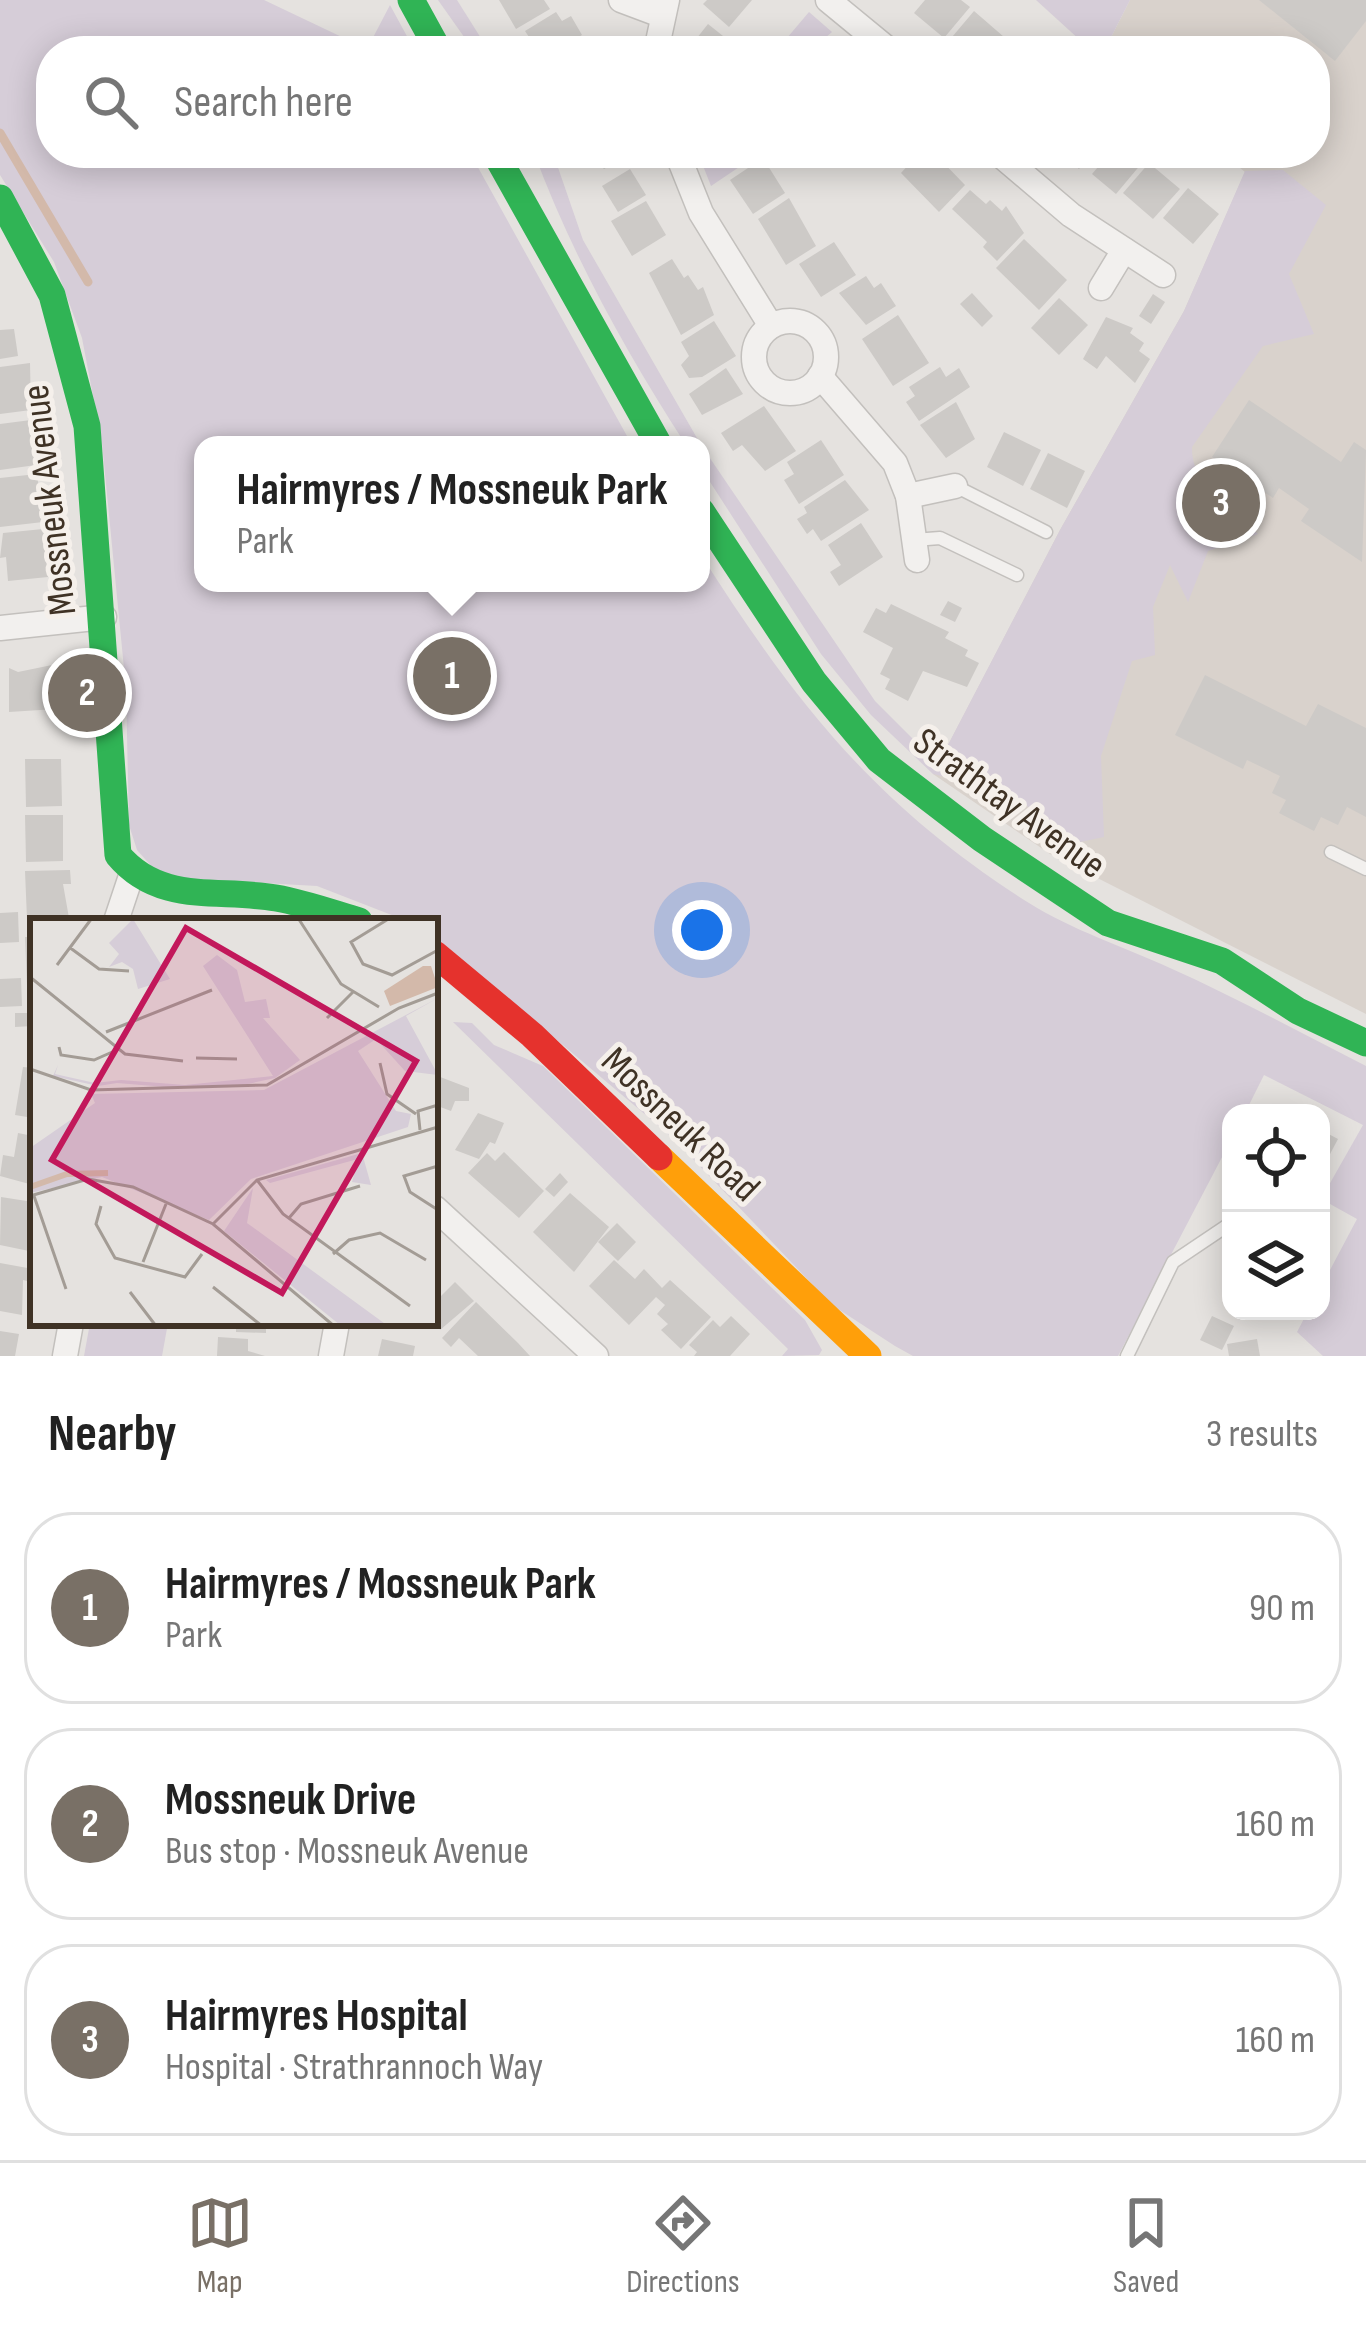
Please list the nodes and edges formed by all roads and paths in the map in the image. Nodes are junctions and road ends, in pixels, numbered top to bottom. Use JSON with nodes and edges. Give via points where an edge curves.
{"nodes":[{"id":1,"x":411,"y":0,"type":"edge"},
{"id":2,"x":621,"y":0,"type":"edge"},
{"id":3,"x":828,"y":0,"type":"edge"},
{"id":4,"x":664,"y":8,"type":"edge"},
{"id":5,"x":431,"y":36,"type":"edge"},
{"id":6,"x":872,"y":36,"type":"edge"},
{"id":7,"x":503,"y":168,"type":"edge"},
{"id":8,"x":683,"y":168,"type":"edge"},
{"id":9,"x":1016,"y":168,"type":"edge"},
{"id":10,"x":0,"y":198,"type":"edge"},
{"id":11,"x":1124,"y":250,"type":"junction"},
{"id":12,"x":1163,"y":275,"type":"dead end"},
{"id":13,"x":1101,"y":288,"type":"dead end"},
{"id":14,"x":771,"y":326,"type":"junction"},
{"id":15,"x":820,"y":376,"type":"junction"},
{"id":16,"x":654,"y":436,"type":"edge"},
{"id":17,"x":955,"y":486,"type":"joint"},
{"id":18,"x":908,"y":496,"type":"junction"},
{"id":19,"x":710,"y":526,"type":"edge"},
{"id":20,"x":1046,"y":532,"type":"dead end"},
{"id":21,"x":915,"y":550,"type":"joint"},
{"id":22,"x":1018,"y":575,"type":"dead end"},
{"id":23,"x":104,"y":617,"type":"junction"},
{"id":24,"x":0,"y":628,"type":"edge"},
{"id":25,"x":1331,"y":852,"type":"dead end"},
{"id":26,"x":1366,"y":869,"type":"edge"},
{"id":27,"x":131,"y":876,"type":"junction"},
{"id":28,"x":117,"y":918,"type":"edge"},
{"id":29,"x":347,"y":918,"type":"edge"},
{"id":30,"x":438,"y":958,"type":"edge"},
{"id":31,"x":1366,"y":1043,"type":"edge"},
{"id":32,"x":438,"y":1211,"type":"edge"},
{"id":33,"x":1222,"y":1229,"type":"edge"},
{"id":34,"x":70,"y":1326,"type":"edge"},
{"id":35,"x":336,"y":1326,"type":"edge"},
{"id":36,"x":65,"y":1356,"type":"edge"},
{"id":37,"x":331,"y":1356,"type":"edge"},
{"id":38,"x":596,"y":1356,"type":"edge"},
{"id":39,"x":868,"y":1356,"type":"edge"},
{"id":40,"x":1127,"y":1356,"type":"edge"}],
"edges":[{"from":1,"to":5,"type":"street"},
{"from":2,"to":4,"type":"street"},
{"from":3,"to":6,"type":"street"},
{"from":7,"to":16,"type":"street"},
{"from":8,"to":14,"type":"street","via":[[700,213]]},
{"from":9,"to":11,"type":"street"},
{"from":10,"to":23,"type":"street","name":"Mossneuk Avenue","via":[[44,275],[78,380]]},
{"from":11,"to":12,"type":"street"},
{"from":11,"to":13,"type":"street"},
{"from":14,"to":15,"type":"street","via":[[794,321],[816,332],[826,353]]},
{"from":14,"to":15,"type":"street","via":[[754,355],[769,386],[802,391]]},
{"from":15,"to":18,"type":"street","via":[[873,431]]},
{"from":17,"to":18,"type":"street"},
{"from":17,"to":20,"type":"lane"},
{"from":18,"to":21,"type":"street"},
{"from":19,"to":31,"type":"street","name":"Strathtay Avenue","via":[[814,682],[879,760],[1108,923],[1222,961]]},
{"from":21,"to":22,"type":"lane","via":[[940,538]]},
{"from":23,"to":24,"type":"street"},
{"from":23,"to":27,"type":"street","name":"Mossneuk Avenue","via":[[113,834]]},
{"from":25,"to":26,"type":"lane"},
{"from":27,"to":28,"type":"street"},
{"from":27,"to":29,"type":"street","via":[[167,891],[273,897]]},
{"from":30,"to":39,"type":"street","name":"Mossneuk Road","via":[[532,1035]]},
{"from":32,"to":38,"type":"street"},
{"from":33,"to":40,"type":"lane","via":[[1173,1262]]},
{"from":34,"to":36,"type":"street"},
{"from":35,"to":37,"type":"street"}]}
